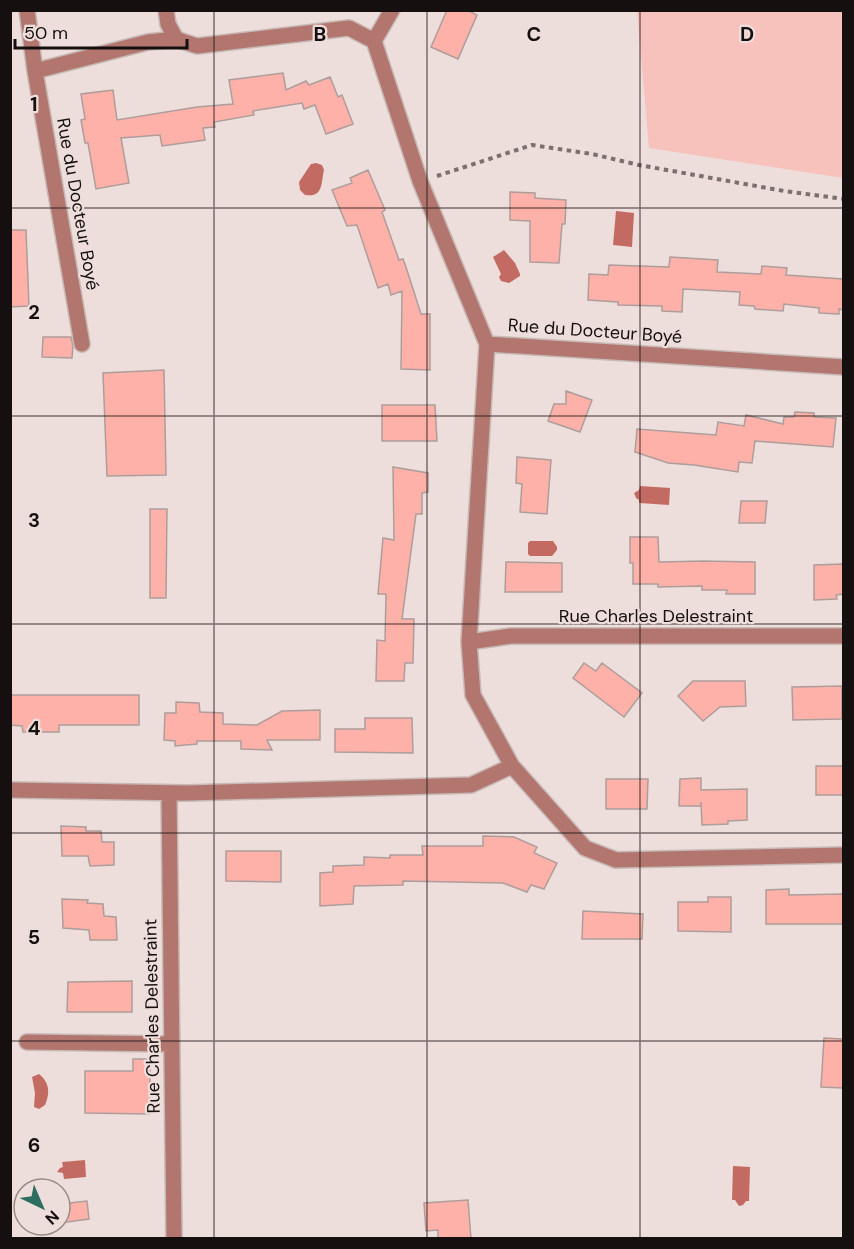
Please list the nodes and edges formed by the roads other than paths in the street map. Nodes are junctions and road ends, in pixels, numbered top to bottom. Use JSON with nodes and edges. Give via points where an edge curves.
{"nodes":[{"id":1,"x":27,"y":10,"type":"edge"},
{"id":2,"x":166,"y":10,"type":"edge"},
{"id":3,"x":392,"y":10,"type":"edge"},
{"id":4,"x":176,"y":39,"type":"junction"},
{"id":5,"x":374,"y":41,"type":"junction"},
{"id":6,"x":35,"y":71,"type":"junction"},
{"id":7,"x":82,"y":344,"type":"dead end"},
{"id":8,"x":487,"y":344,"type":"junction"},
{"id":9,"x":843,"y":367,"type":"edge"},
{"id":10,"x":843,"y":636,"type":"edge"},
{"id":11,"x":469,"y":642,"type":"junction"},
{"id":12,"x":512,"y":766,"type":"junction"},
{"id":13,"x":10,"y":790,"type":"edge"},
{"id":14,"x":169,"y":793,"type":"junction"},
{"id":15,"x":843,"y":855,"type":"edge"},
{"id":16,"x":27,"y":1042,"type":"dead end"},
{"id":17,"x":172,"y":1044,"type":"junction"},
{"id":18,"x":174,"y":1239,"type":"edge"}],
"edges":[{"from":1,"to":6,"type":"street","name":"Rue du Docteur Boyé"},
{"from":2,"to":4,"type":"street"},
{"from":3,"to":5,"type":"street"},
{"from":4,"to":5,"type":"street","via":[[197,46],[349,28]]},
{"from":4,"to":6,"type":"street","via":[[148,42]]},
{"from":5,"to":8,"type":"street","name":"Rue du Docteur Boyé","via":[[420,181]]},
{"from":6,"to":7,"type":"street","name":"Rue du Docteur Boyé"},
{"from":8,"to":9,"type":"street","name":"Rue du Docteur Boyé"},
{"from":8,"to":11,"type":"street"},
{"from":10,"to":11,"type":"street","name":"Rue Charles Delestraint","via":[[511,636]]},
{"from":11,"to":12,"type":"street","via":[[473,695]]},
{"from":12,"to":14,"type":"street","via":[[471,785]]},
{"from":12,"to":15,"type":"street","via":[[585,848],[616,860]]},
{"from":13,"to":14,"type":"street"},
{"from":14,"to":17,"type":"street","name":"Rue Charles Delestraint"},
{"from":16,"to":17,"type":"street"},
{"from":17,"to":18,"type":"street","name":"Rue Charles Delestraint"}]}
